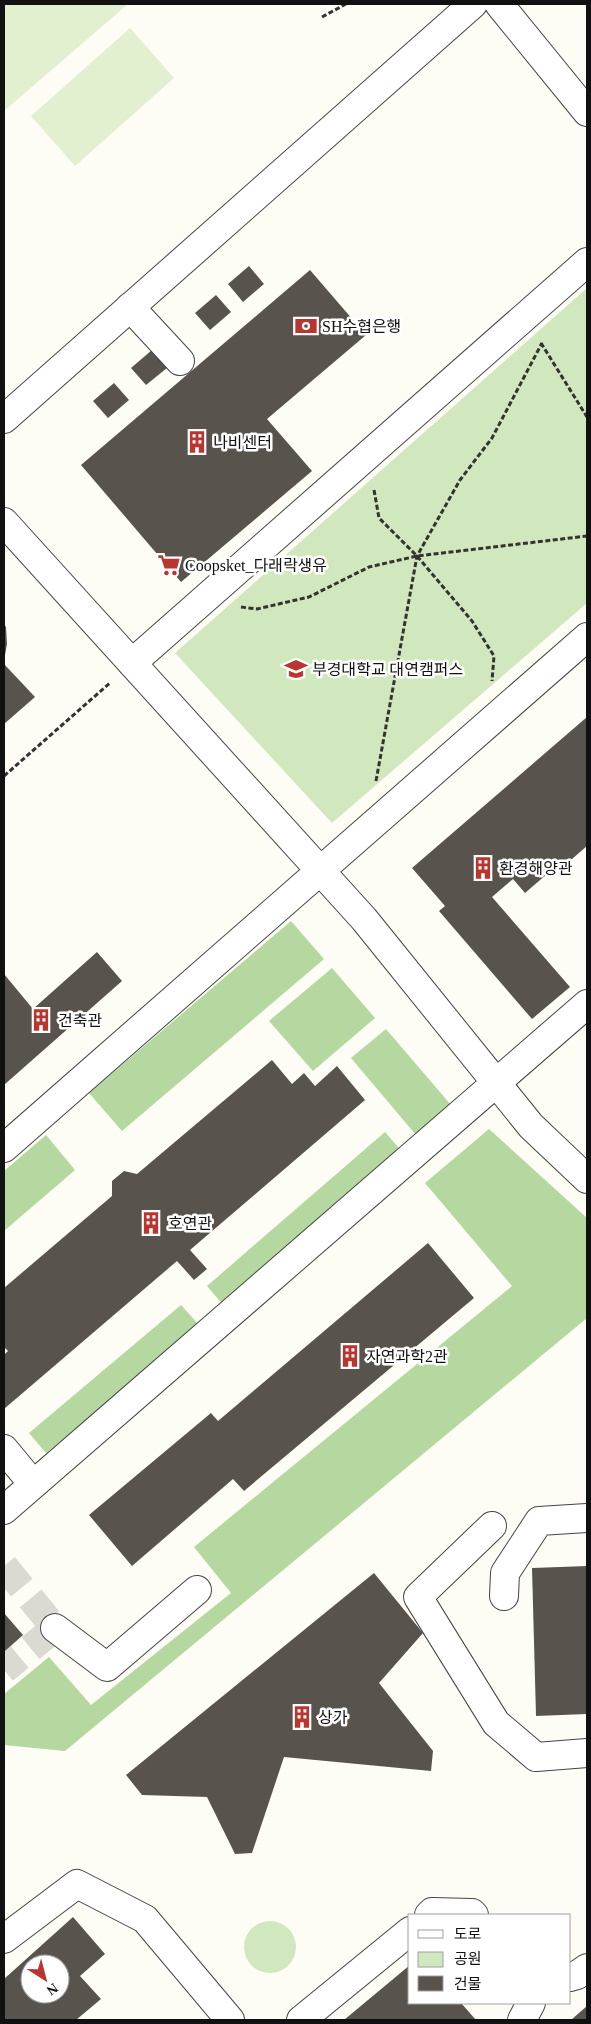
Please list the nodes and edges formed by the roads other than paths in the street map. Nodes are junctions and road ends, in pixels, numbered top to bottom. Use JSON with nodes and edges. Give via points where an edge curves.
{"nodes":[{"id":1,"x":474,"y":4,"type":"edge"},
{"id":2,"x":499,"y":4,"type":"edge"},
{"id":3,"x":587,"y":112,"type":"edge"},
{"id":4,"x":587,"y":262,"type":"edge"},
{"id":5,"x":130,"y":308,"type":"junction"},
{"id":6,"x":180,"y":361,"type":"dead end"},
{"id":7,"x":4,"y":419,"type":"edge"},
{"id":8,"x":4,"y":522,"type":"edge"},
{"id":9,"x":587,"y":636,"type":"edge"},
{"id":10,"x":132,"y":663,"type":"junction"},
{"id":11,"x":320,"y":871,"type":"junction"},
{"id":12,"x":587,"y":1004,"type":"edge"},
{"id":13,"x":497,"y":1083,"type":"junction"},
{"id":14,"x":4,"y":1148,"type":"edge"},
{"id":15,"x":587,"y":1179,"type":"edge"},
{"id":16,"x":4,"y":1449,"type":"edge"},
{"id":17,"x":34,"y":1484,"type":"junction"},
{"id":18,"x":4,"y":1510,"type":"edge"},
{"id":19,"x":587,"y":1518,"type":"edge"},
{"id":20,"x":492,"y":1526,"type":"dead end"},
{"id":21,"x":197,"y":1590,"type":"dead end"},
{"id":22,"x":504,"y":1596,"type":"dead end"},
{"id":23,"x":55,"y":1628,"type":"dead end"},
{"id":24,"x":587,"y":1753,"type":"edge"},
{"id":25,"x":430,"y":1914,"type":"edge"},
{"id":26,"x":473,"y":1914,"type":"edge"},
{"id":27,"x":408,"y":1933,"type":"edge"},
{"id":28,"x":4,"y":1939,"type":"edge"},
{"id":29,"x":587,"y":1968,"type":"edge"},
{"id":30,"x":571,"y":1977,"type":"edge"},
{"id":31,"x":530,"y":2004,"type":"edge"},
{"id":32,"x":230,"y":2020,"type":"edge"},
{"id":33,"x":301,"y":2020,"type":"edge"},
{"id":34,"x":522,"y":2020,"type":"edge"}],
"edges":[{"from":1,"to":5,"type":"street"},
{"from":2,"to":3,"type":"street"},
{"from":4,"to":10,"type":"street"},
{"from":5,"to":6,"type":"street"},
{"from":5,"to":7,"type":"street"},
{"from":8,"to":10,"type":"street"},
{"from":9,"to":11,"type":"street"},
{"from":10,"to":11,"type":"street"},
{"from":11,"to":13,"type":"street","via":[[364,919]]},
{"from":11,"to":14,"type":"street"},
{"from":12,"to":13,"type":"street"},
{"from":13,"to":15,"type":"street","via":[[531,1126]]},
{"from":13,"to":17,"type":"street"},
{"from":16,"to":17,"type":"street"},
{"from":17,"to":18,"type":"street"},
{"from":19,"to":22,"type":"street","via":[[539,1521],[506,1573]]},
{"from":20,"to":24,"type":"street","via":[[418,1597],[496,1724],[536,1757]]},
{"from":21,"to":23,"type":"street","via":[[107,1667]]},
{"from":25,"to":26,"type":"street"},
{"from":27,"to":33,"type":"street"},
{"from":28,"to":32,"type":"street","via":[[77,1884],[145,1919]]},
{"from":29,"to":30,"type":"street"},
{"from":31,"to":34,"type":"street"}]}
